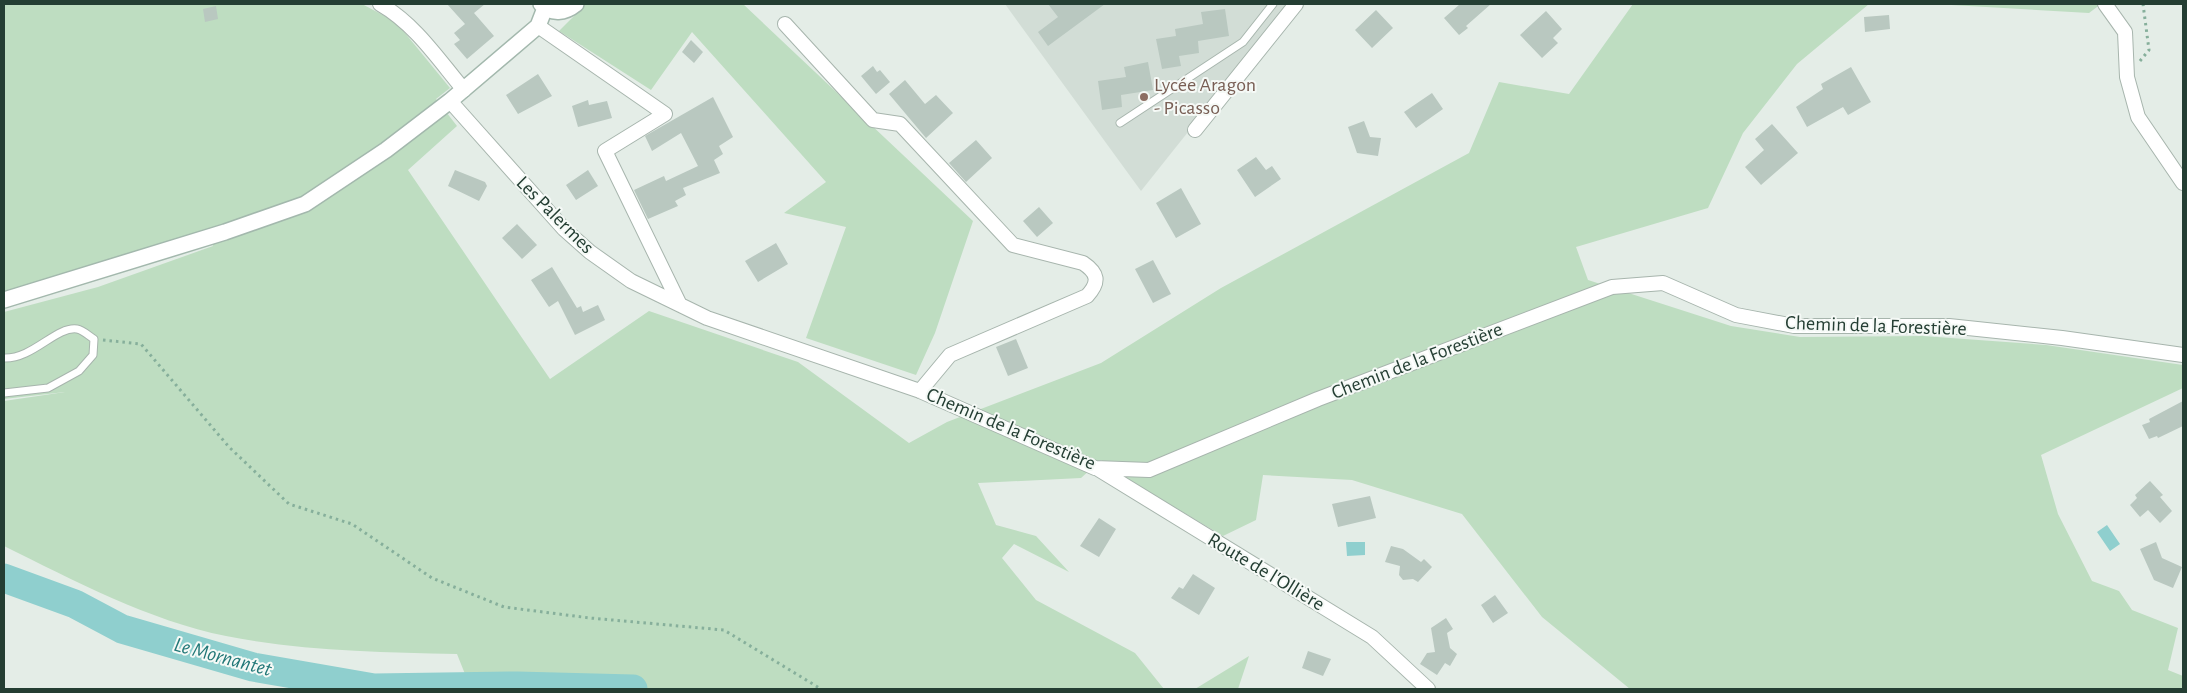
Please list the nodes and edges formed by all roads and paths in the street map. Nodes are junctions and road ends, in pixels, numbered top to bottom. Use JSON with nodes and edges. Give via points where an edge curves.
{"nodes":[{"id":1,"x":380,"y":4,"type":"edge"},
{"id":2,"x":576,"y":4,"type":"edge"},
{"id":3,"x":1273,"y":4,"type":"edge"},
{"id":4,"x":1296,"y":4,"type":"edge"},
{"id":5,"x":2105,"y":4,"type":"edge"},
{"id":6,"x":2142,"y":4,"type":"edge"},
{"id":7,"x":543,"y":6,"type":"edge"},
{"id":8,"x":785,"y":24,"type":"dead end"},
{"id":9,"x":538,"y":26,"type":"junction"},
{"id":10,"x":2127,"y":77,"type":"junction"},
{"id":11,"x":464,"y":90,"type":"junction"},
{"id":12,"x":450,"y":101,"type":"junction"},
{"id":13,"x":1120,"y":124,"type":"dead end"},
{"id":14,"x":1195,"y":130,"type":"dead end"},
{"id":15,"x":2183,"y":183,"type":"edge"},
{"id":16,"x":4,"y":300,"type":"edge"},
{"id":17,"x":680,"y":305,"type":"junction"},
{"id":18,"x":94,"y":339,"type":"junction"},
{"id":19,"x":2183,"y":355,"type":"edge"},
{"id":20,"x":4,"y":358,"type":"edge"},
{"id":21,"x":920,"y":392,"type":"junction"},
{"id":22,"x":4,"y":393,"type":"edge"},
{"id":23,"x":1095,"y":468,"type":"junction"},
{"id":24,"x":821,"y":689,"type":"edge"},
{"id":25,"x":1428,"y":689,"type":"edge"}],
"edges":[{"from":1,"to":11,"type":"street","via":[[415,31]]},
{"from":2,"to":7,"type":"street","via":[[562,12]]},
{"from":3,"to":13,"type":"lane","via":[[1243,42]]},
{"from":4,"to":14,"type":"street"},
{"from":5,"to":10,"type":"street","via":[[2125,32]]},
{"from":6,"to":10,"type":"path","via":[[2149,50]]},
{"from":7,"to":9,"type":"street"},
{"from":8,"to":21,"type":"street","via":[[873,120],[900,124],[1013,245],[1083,263],[1093,270],[1097,281],[1087,296],[950,355]]},
{"from":9,"to":11,"type":"street"},
{"from":9,"to":17,"type":"street","via":[[665,114],[605,151]]},
{"from":10,"to":15,"type":"street","via":[[2138,117]]},
{"from":11,"to":12,"type":"street"},
{"from":12,"to":16,"type":"street","via":[[386,150],[305,204]]},
{"from":12,"to":17,"type":"street","name":"Les Palermes","via":[[534,198],[590,252],[631,281]]},
{"from":17,"to":21,"type":"street","name":"Chemin de la Forestière","via":[[707,318]]},
{"from":18,"to":20,"type":"lane","via":[[80,329],[64,329],[49,342],[14,358]]},
{"from":18,"to":22,"type":"lane","via":[[93,355],[79,371],[48,388]]},
{"from":18,"to":24,"type":"path","via":[[140,344],[229,447],[289,504],[352,524],[432,578],[504,607],[724,630]]},
{"from":19,"to":23,"type":"street","name":"Chemin de la Forestière","via":[[1949,326],[1794,326],[1736,315],[1663,283],[1612,287],[1318,399],[1149,470]]},
{"from":21,"to":23,"type":"street","name":"Chemin de la Forestière"},
{"from":23,"to":25,"type":"street","name":"Route de l'Ollière","via":[[1372,637]]}]}
